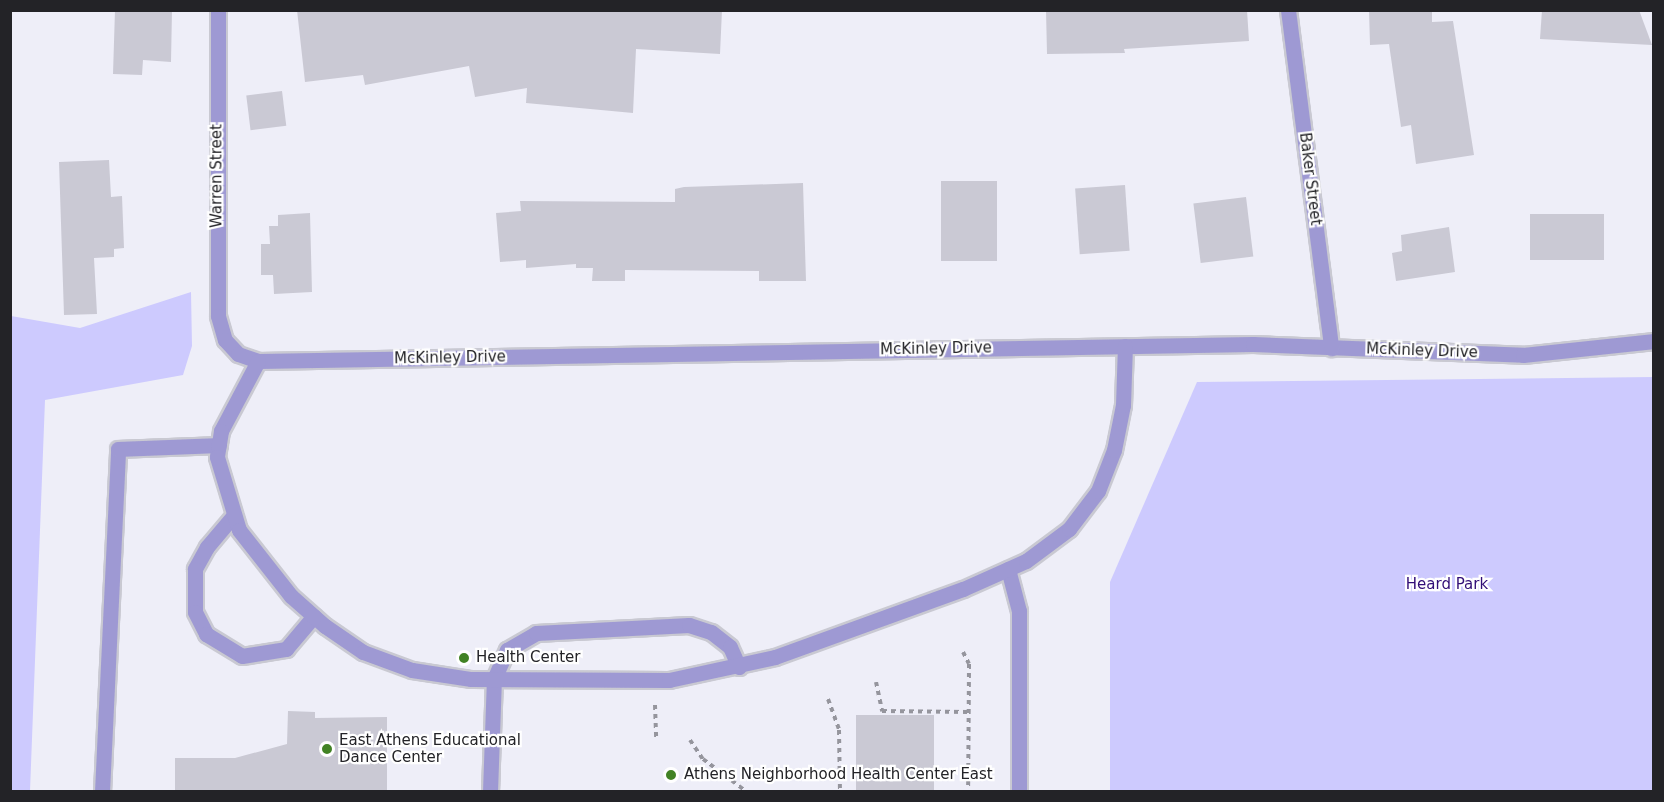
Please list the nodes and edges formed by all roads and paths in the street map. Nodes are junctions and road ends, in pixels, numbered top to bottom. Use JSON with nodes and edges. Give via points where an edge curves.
{"nodes":[{"id":1,"x":218,"y":10,"type":"edge"},
{"id":2,"x":1288,"y":10,"type":"edge"},
{"id":3,"x":225,"y":340,"type":"joint"},
{"id":4,"x":1653,"y":341,"type":"edge"},
{"id":5,"x":1125,"y":346,"type":"junction"},
{"id":6,"x":1331,"y":348,"type":"junction"},
{"id":7,"x":258,"y":362,"type":"junction"},
{"id":8,"x":219,"y":445,"type":"junction"},
{"id":9,"x":234,"y":515,"type":"junction"},
{"id":10,"x":1008,"y":568,"type":"junction"},
{"id":11,"x":314,"y":616,"type":"junction"},
{"id":12,"x":963,"y":652,"type":"dead end"},
{"id":13,"x":739,"y":667,"type":"junction"},
{"id":14,"x":494,"y":679,"type":"junction"},
{"id":15,"x":876,"y":682,"type":"dead end"},
{"id":16,"x":828,"y":699,"type":"dead end"},
{"id":17,"x":654,"y":701,"type":"dead end"},
{"id":18,"x":968,"y":712,"type":"junction"},
{"id":19,"x":656,"y":740,"type":"dead end"},
{"id":20,"x":690,"y":740,"type":"dead end"},
{"id":21,"x":102,"y":792,"type":"edge"},
{"id":22,"x":489,"y":792,"type":"edge"},
{"id":23,"x":747,"y":792,"type":"edge"},
{"id":24,"x":840,"y":792,"type":"edge"},
{"id":25,"x":968,"y":792,"type":"edge"},
{"id":26,"x":1019,"y":792,"type":"edge"}],
"edges":[{"from":1,"to":3,"type":"street","name":"Warren Street","via":[[218,316]]},
{"from":2,"to":6,"type":"street","name":"Baker Street"},
{"from":3,"to":7,"type":"street","name":"McKinley Drive","via":[[238,354]]},
{"from":4,"to":6,"type":"street","name":"McKinley Drive","via":[[1523,356]]},
{"from":5,"to":6,"type":"street","name":"McKinley Drive","via":[[1253,344]]},
{"from":5,"to":7,"type":"street","name":"McKinley Drive"},
{"from":5,"to":10,"type":"street","via":[[1123,405],[1114,450],[1098,491],[1069,529],[1026,561]]},
{"from":7,"to":8,"type":"street","via":[[221,430]]},
{"from":8,"to":9,"type":"street","via":[[217,456]]},
{"from":8,"to":21,"type":"street","via":[[118,449]]},
{"from":9,"to":11,"type":"street","via":[[239,530],[262,562]]},
{"from":9,"to":11,"type":"street","via":[[195,569],[195,612],[206,634],[242,656],[286,649]]},
{"from":10,"to":13,"type":"street","via":[[963,589]]},
{"from":10,"to":26,"type":"street","via":[[1019,611]]},
{"from":11,"to":14,"type":"street","via":[[363,652],[412,670]]},
{"from":12,"to":18,"type":"path","via":[[969,664]]},
{"from":13,"to":14,"type":"street","via":[[669,680]]},
{"from":13,"to":14,"type":"street","via":[[730,647],[711,632],[689,625],[575,628],[536,633],[507,650]]},
{"from":14,"to":22,"type":"street"},
{"from":15,"to":18,"type":"path","via":[[882,711]]},
{"from":16,"to":24,"type":"path","via":[[839,730]]},
{"from":17,"to":19,"type":"path"},
{"from":18,"to":25,"type":"path"},
{"from":20,"to":23,"type":"path","via":[[703,759]]}]}
